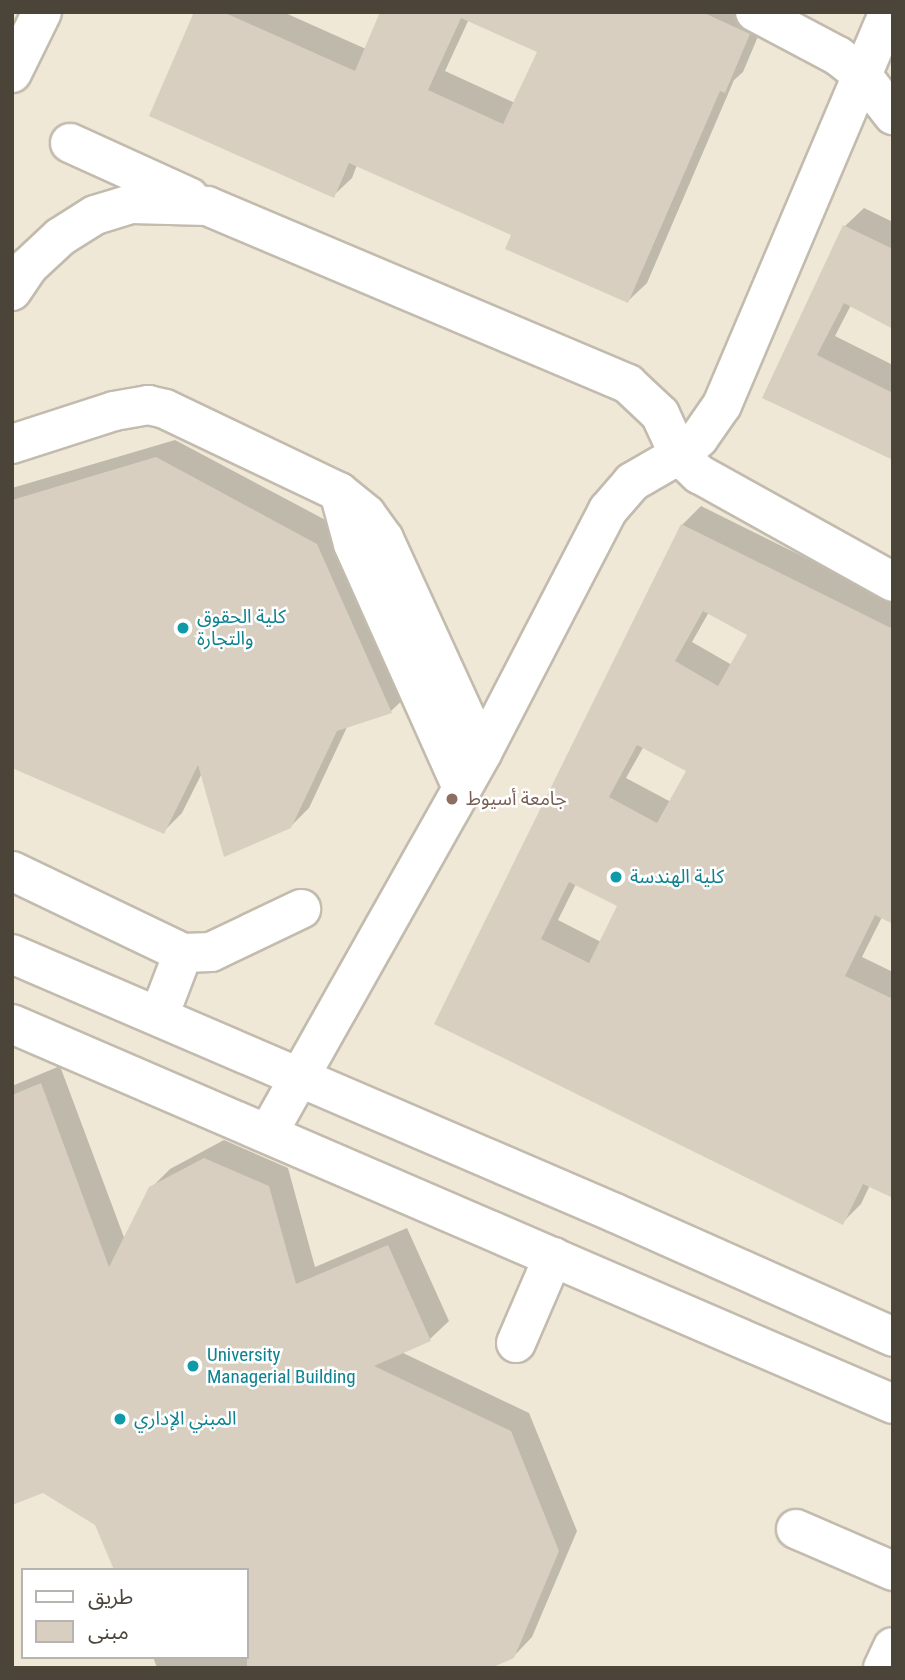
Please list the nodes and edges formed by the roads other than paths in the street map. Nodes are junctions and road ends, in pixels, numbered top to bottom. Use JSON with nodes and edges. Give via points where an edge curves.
{"nodes":[{"id":1,"x":42,"y":12,"type":"edge"},
{"id":2,"x":755,"y":12,"type":"edge"},
{"id":3,"x":889,"y":12,"type":"edge"},
{"id":4,"x":12,"y":73,"type":"edge"},
{"id":5,"x":862,"y":75,"type":"junction"},
{"id":6,"x":893,"y":115,"type":"edge"},
{"id":7,"x":70,"y":143,"type":"dead end"},
{"id":8,"x":207,"y":206,"type":"junction"},
{"id":9,"x":12,"y":291,"type":"edge"},
{"id":10,"x":130,"y":407,"type":"junction"},
{"id":11,"x":12,"y":444,"type":"edge"},
{"id":12,"x":679,"y":455,"type":"junction"},
{"id":13,"x":12,"y":471,"type":"edge"},
{"id":14,"x":339,"y":492,"type":"junction"},
{"id":15,"x":893,"y":582,"type":"edge"},
{"id":16,"x":482,"y":753,"type":"junction"},
{"id":17,"x":462,"y":788,"type":"junction"},
{"id":18,"x":12,"y":871,"type":"edge"},
{"id":19,"x":301,"y":909,"type":"dead end"},
{"id":20,"x":183,"y":953,"type":"junction"},
{"id":21,"x":12,"y":954,"type":"edge"},
{"id":22,"x":159,"y":1016,"type":"junction"},
{"id":23,"x":12,"y":1024,"type":"edge"},
{"id":24,"x":302,"y":1077,"type":"junction"},
{"id":25,"x":268,"y":1133,"type":"junction"},
{"id":26,"x":553,"y":1257,"type":"junction"},
{"id":27,"x":893,"y":1337,"type":"edge"},
{"id":28,"x":516,"y":1343,"type":"dead end"},
{"id":29,"x":893,"y":1404,"type":"edge"},
{"id":30,"x":796,"y":1529,"type":"dead end"},
{"id":31,"x":893,"y":1571,"type":"edge"},
{"id":32,"x":893,"y":1647,"type":"edge"},
{"id":33,"x":883,"y":1668,"type":"edge"}],
"edges":[{"from":1,"to":4,"type":"lane"},
{"from":2,"to":5,"type":"lane","via":[[817,43]]},
{"from":3,"to":5,"type":"lane"},
{"from":5,"to":6,"type":"lane"},
{"from":5,"to":12,"type":"lane","via":[[722,405],[699,438]]},
{"from":7,"to":8,"type":"lane"},
{"from":8,"to":9,"type":"lane","via":[[131,204],[95,215],[60,237],[29,266]]},
{"from":8,"to":12,"type":"lane","via":[[628,384],[660,414]]},
{"from":10,"to":11,"type":"lane"},
{"from":10,"to":13,"type":"lane","via":[[109,435]]},
{"from":10,"to":14,"type":"lane","via":[[165,409]]},
{"from":12,"to":15,"type":"lane","via":[[712,482]]},
{"from":12,"to":16,"type":"lane","via":[[645,472],[608,510]]},
{"from":14,"to":16,"type":"lane","via":[[366,514],[384,539]]},
{"from":14,"to":17,"type":"lane","via":[[353,544]]},
{"from":16,"to":17,"type":"lane"},
{"from":17,"to":24,"type":"lane"},
{"from":18,"to":20,"type":"lane"},
{"from":19,"to":20,"type":"lane","via":[[211,953]]},
{"from":20,"to":22,"type":"lane"},
{"from":21,"to":22,"type":"lane"},
{"from":22,"to":24,"type":"lane"},
{"from":23,"to":25,"type":"lane"},
{"from":24,"to":25,"type":"lane"},
{"from":24,"to":27,"type":"lane"},
{"from":25,"to":26,"type":"lane"},
{"from":26,"to":28,"type":"lane"},
{"from":26,"to":29,"type":"lane"},
{"from":30,"to":31,"type":"lane"},
{"from":32,"to":33,"type":"lane"}]}
